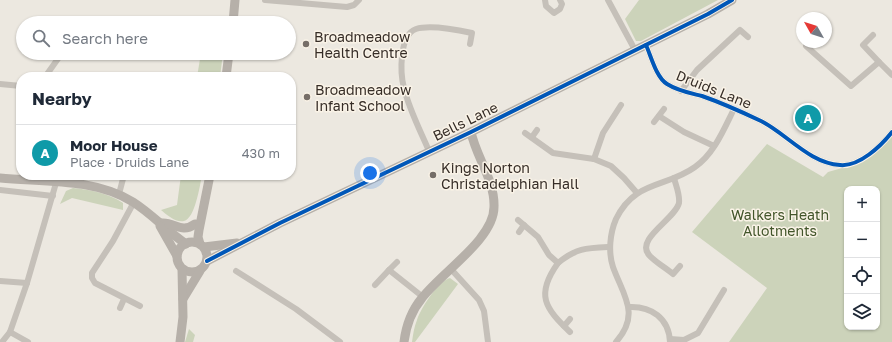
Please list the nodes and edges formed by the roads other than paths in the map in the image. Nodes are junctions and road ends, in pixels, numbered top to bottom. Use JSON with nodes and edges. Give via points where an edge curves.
{"nodes":[{"id":1,"x":235,"y":0,"type":"edge"},
{"id":2,"x":265,"y":0,"type":"edge"},
{"id":3,"x":359,"y":0,"type":"edge"},
{"id":4,"x":545,"y":0,"type":"edge"},
{"id":5,"x":560,"y":0,"type":"edge"},
{"id":6,"x":608,"y":0,"type":"edge"},
{"id":7,"x":732,"y":0,"type":"edge"},
{"id":8,"x":308,"y":2,"type":"edge"},
{"id":9,"x":234,"y":16,"type":"edge"},
{"id":10,"x":873,"y":35,"type":"dead end"},
{"id":11,"x":748,"y":37,"type":"dead end"},
{"id":12,"x":470,"y":44,"type":"dead end"},
{"id":13,"x":646,"y":45,"type":"junction"},
{"id":14,"x":808,"y":48,"type":"edge"},
{"id":15,"x":635,"y":50,"type":"junction"},
{"id":16,"x":57,"y":60,"type":"edge"},
{"id":17,"x":228,"y":60,"type":"edge"},
{"id":18,"x":879,"y":62,"type":"junction"},
{"id":19,"x":49,"y":72,"type":"edge"},
{"id":20,"x":227,"y":72,"type":"edge"},
{"id":21,"x":892,"y":75,"type":"edge"},
{"id":22,"x":0,"y":84,"type":"edge"},
{"id":23,"x":16,"y":86,"type":"edge"},
{"id":24,"x":681,"y":91,"type":"junction"},
{"id":25,"x":611,"y":105,"type":"dead end"},
{"id":26,"x":664,"y":108,"type":"dead end"},
{"id":27,"x":734,"y":110,"type":"junction"},
{"id":28,"x":659,"y":116,"type":"junction"},
{"id":29,"x":654,"y":122,"type":"dead end"},
{"id":30,"x":537,"y":130,"type":"dead end"},
{"id":31,"x":471,"y":132,"type":"junction"},
{"id":32,"x":892,"y":132,"type":"edge"},
{"id":33,"x":525,"y":133,"type":"dead end"},
{"id":34,"x":532,"y":137,"type":"junction"},
{"id":35,"x":714,"y":146,"type":"junction"},
{"id":36,"x":429,"y":151,"type":"junction"},
{"id":37,"x":594,"y":159,"type":"junction"},
{"id":38,"x":0,"y":178,"type":"edge"},
{"id":39,"x":674,"y":178,"type":"junction"},
{"id":40,"x":16,"y":179,"type":"edge"},
{"id":41,"x":22,"y":180,"type":"edge"},
{"id":42,"x":123,"y":180,"type":"edge"},
{"id":43,"x":209,"y":180,"type":"edge"},
{"id":44,"x":56,"y":183,"type":"junction"},
{"id":45,"x":0,"y":190,"type":"edge"},
{"id":46,"x":637,"y":193,"type":"junction"},
{"id":47,"x":119,"y":194,"type":"junction"},
{"id":48,"x":52,"y":196,"type":"junction"},
{"id":49,"x":134,"y":202,"type":"junction"},
{"id":50,"x":202,"y":211,"type":"junction"},
{"id":51,"x":518,"y":220,"type":"dead end"},
{"id":52,"x":159,"y":222,"type":"junction"},
{"id":53,"x":195,"y":224,"type":"junction"},
{"id":54,"x":524,"y":225,"type":"junction"},
{"id":55,"x":519,"y":232,"type":"dead end"},
{"id":56,"x":242,"y":242,"type":"junction"},
{"id":57,"x":186,"y":243,"type":"junction"},
{"id":58,"x":202,"y":246,"type":"junction"},
{"id":59,"x":610,"y":247,"type":"junction"},
{"id":60,"x":177,"y":256,"type":"junction"},
{"id":61,"x":207,"y":261,"type":"junction"},
{"id":62,"x":397,"y":262,"type":"dead end"},
{"id":63,"x":558,"y":263,"type":"junction"},
{"id":64,"x":680,"y":266,"type":"dead end"},
{"id":65,"x":450,"y":268,"type":"junction"},
{"id":66,"x":182,"y":269,"type":"junction"},
{"id":67,"x":390,"y":270,"type":"junction"},
{"id":68,"x":200,"y":271,"type":"junction"},
{"id":69,"x":236,"y":271,"type":"dead end"},
{"id":70,"x":0,"y":280,"type":"edge"},
{"id":71,"x":27,"y":283,"type":"junction"},
{"id":72,"x":375,"y":285,"type":"dead end"},
{"id":73,"x":724,"y":290,"type":"dead end"},
{"id":74,"x":423,"y":297,"type":"junction"},
{"id":75,"x":719,"y":297,"type":"junction"},
{"id":76,"x":124,"y":299,"type":"junction"},
{"id":77,"x":183,"y":299,"type":"junction"},
{"id":78,"x":726,"y":302,"type":"dead end"},
{"id":79,"x":140,"y":306,"type":"dead end"},
{"id":80,"x":629,"y":307,"type":"junction"},
{"id":81,"x":120,"y":308,"type":"dead end"},
{"id":82,"x":570,"y":319,"type":"dead end"},
{"id":83,"x":564,"y":326,"type":"junction"},
{"id":84,"x":10,"y":332,"type":"junction"},
{"id":85,"x":570,"y":332,"type":"dead end"},
{"id":86,"x":670,"y":341,"type":"edge"},
{"id":87,"x":2,"y":342,"type":"edge"},
{"id":88,"x":28,"y":342,"type":"edge"},
{"id":89,"x":180,"y":342,"type":"edge"},
{"id":90,"x":340,"y":342,"type":"edge"},
{"id":91,"x":404,"y":342,"type":"edge"},
{"id":92,"x":488,"y":342,"type":"edge"},
{"id":93,"x":616,"y":342,"type":"edge"}],
"edges":[{"from":1,"to":9,"type":"street"},
{"from":2,"to":8,"type":"street"},
{"from":3,"to":8,"type":"street","via":[[347,7]]},
{"from":4,"to":5,"type":"street","via":[[546,6],[554,13],[560,9]]},
{"from":6,"to":15,"type":"street"},
{"from":7,"to":13,"type":"street","name":"Bells Lane"},
{"from":10,"to":18,"type":"street","via":[[863,45]]},
{"from":11,"to":24,"type":"street","via":[[740,30],[697,70]]},
{"from":12,"to":36,"type":"street","via":[[472,32],[425,27],[416,29],[406,39],[402,54],[403,87]]},
{"from":13,"to":15,"type":"street","name":"Bells Lane"},
{"from":13,"to":24,"type":"street","name":"Druids Lane","via":[[662,78],[667,84]]},
{"from":14,"to":18,"type":"street","via":[[851,86]]},
{"from":15,"to":31,"type":"street","name":"Bells Lane"},
{"from":16,"to":19,"type":"street"},
{"from":17,"to":20,"type":"street"},
{"from":18,"to":21,"type":"street"},
{"from":22,"to":23,"type":"street"},
{"from":24,"to":27,"type":"street","name":"Druids Lane","via":[[702,96]]},
{"from":25,"to":37,"type":"street","via":[[619,108],[603,133]]},
{"from":26,"to":28,"type":"street"},
{"from":27,"to":32,"type":"street","name":"Druids Lane","via":[[762,122],[822,161],[840,165],[861,160]]},
{"from":27,"to":35,"type":"street"},
{"from":28,"to":29,"type":"street"},
{"from":28,"to":35,"type":"street","via":[[684,132]]},
{"from":30,"to":34,"type":"street"},
{"from":31,"to":36,"type":"street","name":"Bells Lane"},
{"from":31,"to":65,"type":"street","via":[[489,181],[494,209],[491,224],[482,237]]},
{"from":33,"to":34,"type":"street"},
{"from":34,"to":37,"type":"street","via":[[553,153]]},
{"from":35,"to":39,"type":"street","via":[[696,167]]},
{"from":36,"to":56,"type":"street","name":"Bells Lane"},
{"from":37,"to":46,"type":"street","via":[[618,171]]},
{"from":38,"to":40,"type":"street"},
{"from":39,"to":46,"type":"street","via":[[652,184]]},
{"from":39,"to":64,"type":"street","via":[[679,203],[675,211],[648,238],[646,247],[648,254],[674,274]]},
{"from":41,"to":44,"type":"street"},
{"from":42,"to":47,"type":"street"},
{"from":43,"to":50,"type":"street"},
{"from":44,"to":47,"type":"street","via":[[99,187]]},
{"from":44,"to":48,"type":"street"},
{"from":45,"to":48,"type":"street"},
{"from":46,"to":59,"type":"street","via":[[616,219]]},
{"from":47,"to":49,"type":"street"},
{"from":48,"to":71,"type":"street"},
{"from":49,"to":52,"type":"street"},
{"from":49,"to":76,"type":"street","via":[[92,273],[95,283]]},
{"from":50,"to":53,"type":"street"},
{"from":50,"to":58,"type":"street","via":[[198,237]]},
{"from":51,"to":54,"type":"street"},
{"from":52,"to":53,"type":"street","via":[[179,228],[189,228]]},
{"from":52,"to":57,"type":"street"},
{"from":52,"to":60,"type":"street"},
{"from":53,"to":57,"type":"street"},
{"from":54,"to":55,"type":"street"},
{"from":54,"to":63,"type":"street","via":[[538,237]]},
{"from":56,"to":58,"type":"street","name":"Bells Lane"},
{"from":56,"to":61,"type":"street","name":"Bells Lane"},
{"from":57,"to":58,"type":"street"},
{"from":57,"to":60,"type":"street","via":[[180,248]]},
{"from":58,"to":61,"type":"street","via":[[207,254]]},
{"from":59,"to":63,"type":"street","via":[[580,249]]},
{"from":59,"to":80,"type":"street","via":[[612,266]]},
{"from":60,"to":66,"type":"street"},
{"from":61,"to":68,"type":"street"},
{"from":62,"to":67,"type":"street"},
{"from":63,"to":83,"type":"street","via":[[545,293],[552,314]]},
{"from":65,"to":74,"type":"street"},
{"from":65,"to":92,"type":"street","via":[[480,300]]},
{"from":66,"to":68,"type":"street","via":[[194,273]]},
{"from":66,"to":77,"type":"street"},
{"from":67,"to":72,"type":"street"},
{"from":67,"to":74,"type":"street"},
{"from":68,"to":77,"type":"street"},
{"from":69,"to":90,"type":"street","via":[[296,309]]},
{"from":70,"to":71,"type":"street"},
{"from":71,"to":84,"type":"street"},
{"from":73,"to":75,"type":"street"},
{"from":74,"to":91,"type":"street","via":[[412,315]]},
{"from":75,"to":78,"type":"street"},
{"from":75,"to":86,"type":"street","via":[[702,329],[684,340]]},
{"from":76,"to":79,"type":"street"},
{"from":76,"to":81,"type":"street"},
{"from":77,"to":89,"type":"street"},
{"from":80,"to":86,"type":"street","via":[[640,307],[659,315]]},
{"from":80,"to":93,"type":"street","via":[[626,328]]},
{"from":82,"to":83,"type":"street"},
{"from":83,"to":85,"type":"street"},
{"from":84,"to":87,"type":"street"},
{"from":84,"to":88,"type":"street"}]}
